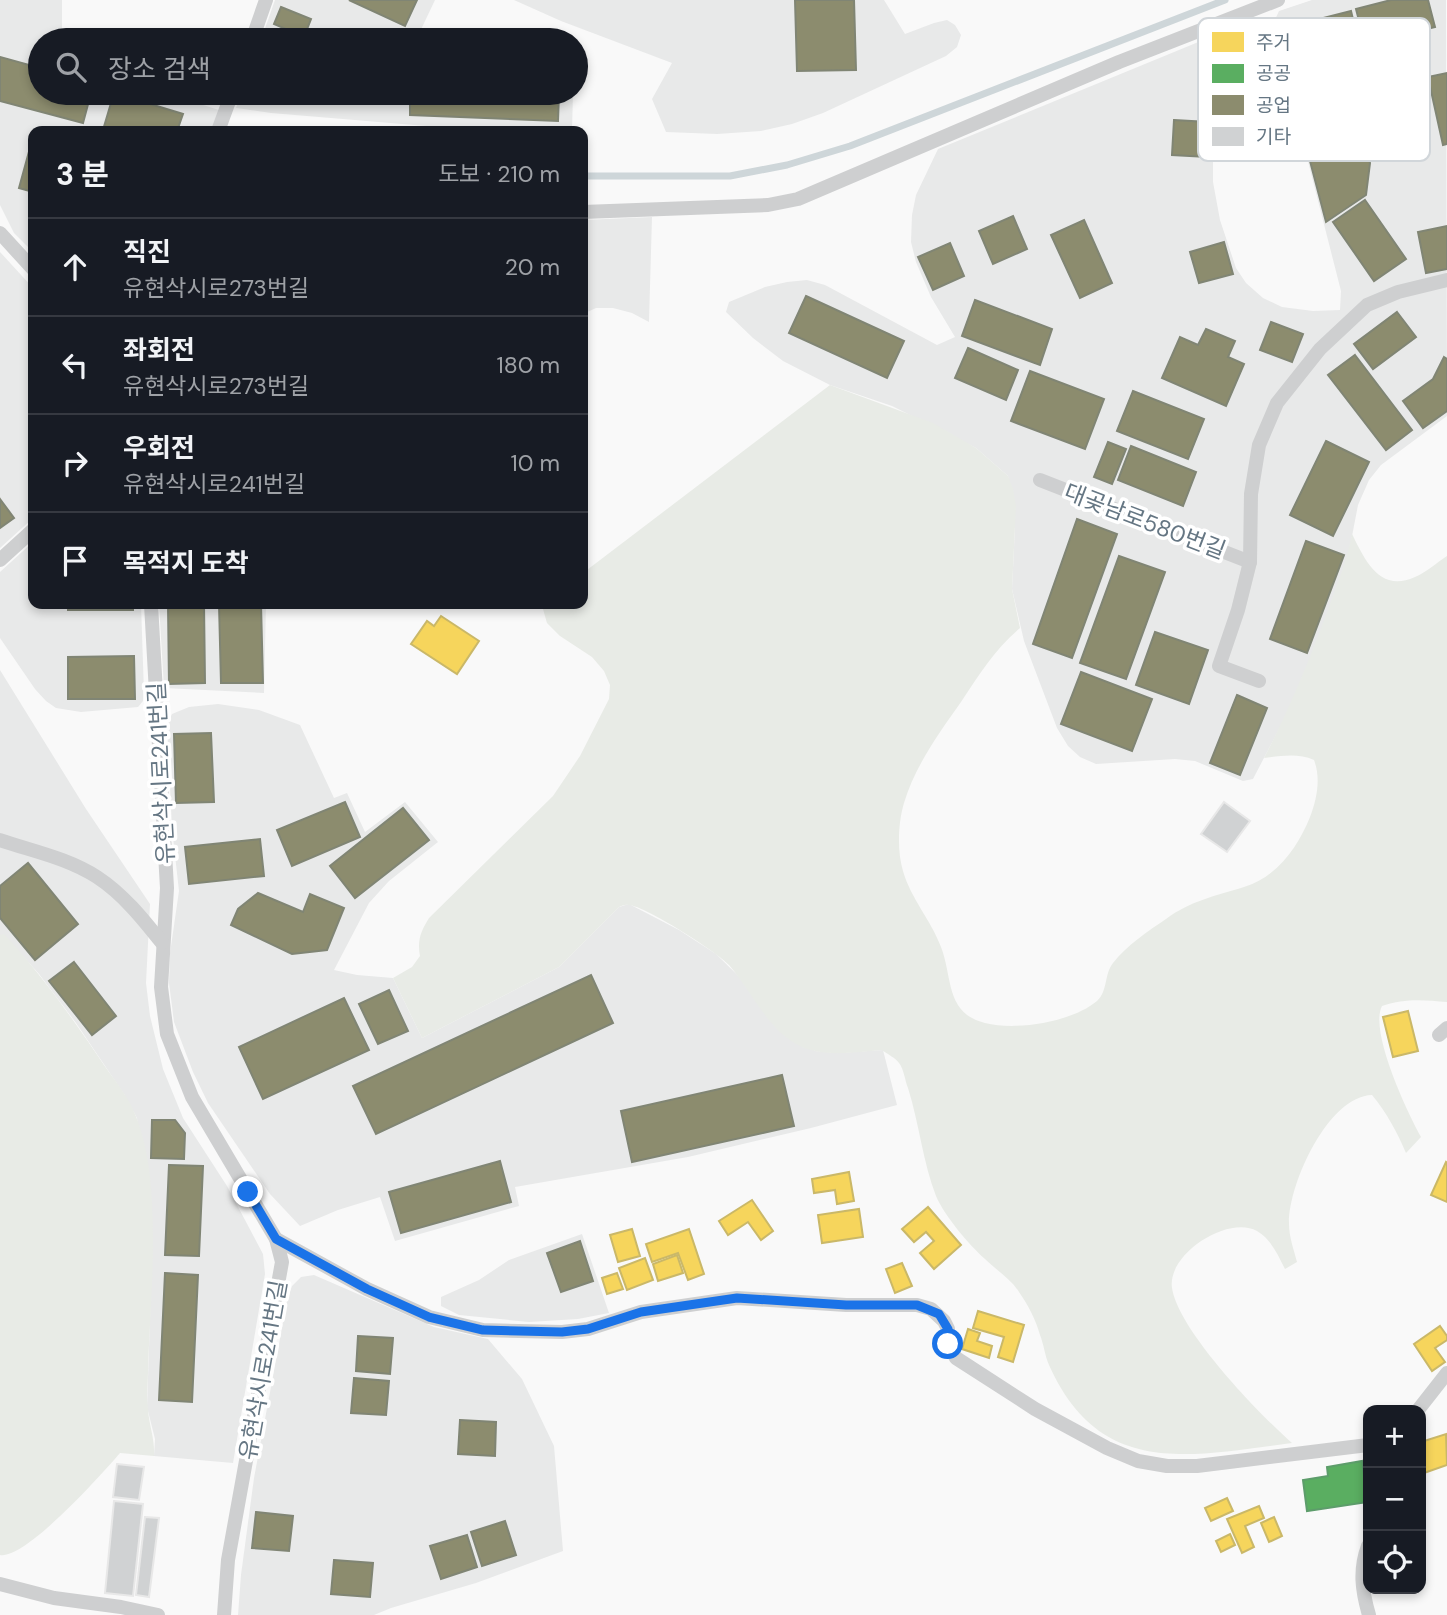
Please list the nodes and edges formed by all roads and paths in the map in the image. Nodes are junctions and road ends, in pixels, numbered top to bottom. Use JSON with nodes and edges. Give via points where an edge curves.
{"nodes":[{"id":1,"x":266,"y":0,"type":"edge"},
{"id":2,"x":1278,"y":0,"type":"edge"},
{"id":3,"x":1232,"y":18,"type":"edge"},
{"id":4,"x":256,"y":28,"type":"edge"},
{"id":5,"x":1198,"y":31,"type":"edge"},
{"id":6,"x":228,"y":105,"type":"edge"},
{"id":7,"x":220,"y":126,"type":"edge"},
{"id":8,"x":588,"y":212,"type":"edge"},
{"id":9,"x":0,"y":233,"type":"edge"},
{"id":10,"x":28,"y":264,"type":"edge"},
{"id":11,"x":1447,"y":280,"type":"edge"},
{"id":12,"x":1040,"y":480,"type":"dead end"},
{"id":13,"x":28,"y":535,"type":"edge"},
{"id":14,"x":0,"y":560,"type":"edge"},
{"id":15,"x":1250,"y":562,"type":"junction"},
{"id":16,"x":151,"y":609,"type":"edge"},
{"id":17,"x":1259,"y":681,"type":"dead end"},
{"id":18,"x":0,"y":840,"type":"edge"},
{"id":19,"x":163,"y":943,"type":"junction"},
{"id":20,"x":276,"y":1239,"type":"junction"},
{"id":21,"x":1447,"y":1373,"type":"edge"},
{"id":22,"x":1422,"y":1405,"type":"edge"},
{"id":23,"x":1363,"y":1446,"type":"edge"},
{"id":24,"x":1363,"y":1572,"type":"edge"},
{"id":25,"x":0,"y":1584,"type":"edge"},
{"id":26,"x":1363,"y":1592,"type":"edge"},
{"id":27,"x":1364,"y":1594,"type":"edge"},
{"id":28,"x":158,"y":1615,"type":"edge"},
{"id":29,"x":224,"y":1615,"type":"edge"},
{"id":30,"x":1369,"y":1615,"type":"edge"}],
"edges":[{"from":1,"to":4,"type":"lane"},
{"from":2,"to":3,"type":"lane"},
{"from":5,"to":8,"type":"lane","via":[[798,199],[768,205]]},
{"from":6,"to":7,"type":"lane"},
{"from":9,"to":10,"type":"lane"},
{"from":11,"to":15,"type":"lane","name":"대곶남로580번길","via":[[1367,305],[1320,349],[1277,403],[1259,445],[1251,494]]},
{"from":12,"to":15,"type":"lane","name":"대곶남로580번길"},
{"from":13,"to":14,"type":"lane"},
{"from":15,"to":17,"type":"lane","name":"대곶남로580번길","via":[[1219,666]]},
{"from":16,"to":19,"type":"lane","name":"유현삭시로241번길","via":[[167,888]]},
{"from":18,"to":19,"type":"lane","via":[[60,859],[96,877],[132,906]]},
{"from":19,"to":20,"type":"lane","name":"유현삭시로241번길","via":[[161,987],[167,1034],[192,1097]]},
{"from":20,"to":23,"type":"lane","via":[[429,1317],[483,1330],[588,1329],[641,1312],[737,1298],[917,1305],[932,1309],[944,1321],[956,1358],[1035,1409],[1138,1461],[1197,1466]]},
{"from":20,"to":29,"type":"lane","name":"유현삭시로241번길","via":[[282,1262],[228,1560]]},
{"from":21,"to":22,"type":"lane"},
{"from":24,"to":26,"type":"lane"},
{"from":25,"to":28,"type":"lane"},
{"from":27,"to":30,"type":"lane"}]}
